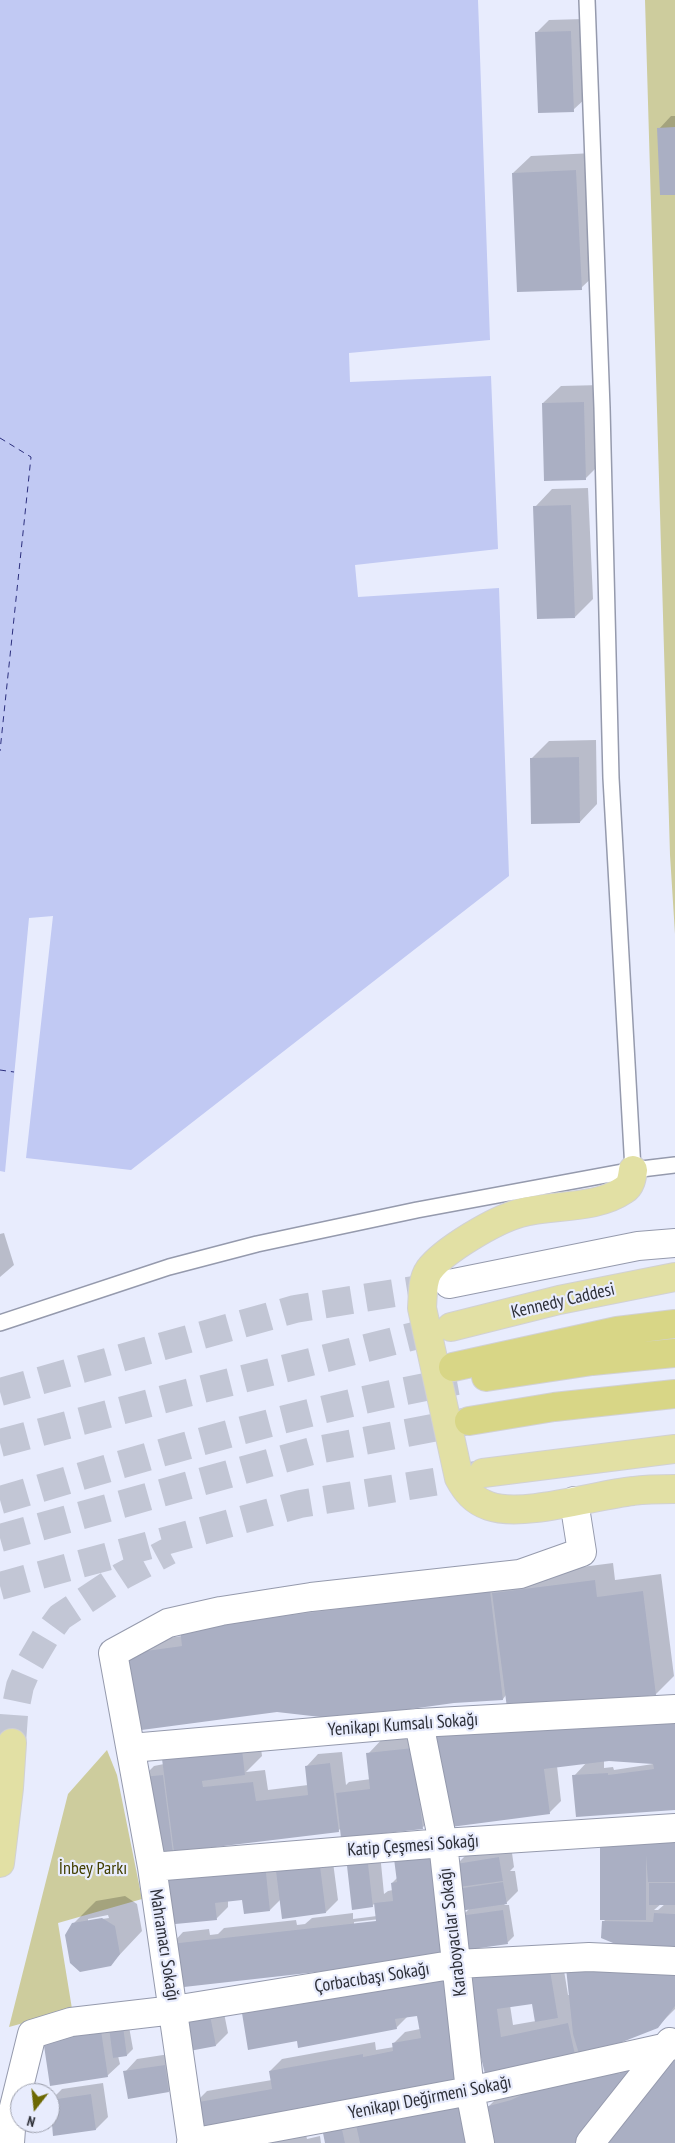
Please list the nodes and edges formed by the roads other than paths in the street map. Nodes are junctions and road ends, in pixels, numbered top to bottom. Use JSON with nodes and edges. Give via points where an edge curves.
{"nodes":[{"id":1,"x":586,"y":0,"type":"edge"},
{"id":2,"x":675,"y":1166,"type":"edge"},
{"id":3,"x":634,"y":1170,"type":"junction"},
{"id":4,"x":675,"y":1243,"type":"edge"},
{"id":5,"x":675,"y":1277,"type":"edge"},
{"id":6,"x":449,"y":1284,"type":"tunnel mouth"},
{"id":7,"x":0,"y":1322,"type":"edge"},
{"id":8,"x":675,"y":1324,"type":"edge"},
{"id":9,"x":452,"y":1327,"type":"tunnel mouth"},
{"id":10,"x":675,"y":1353,"type":"edge"},
{"id":11,"x":675,"y":1394,"type":"edge"},
{"id":12,"x":469,"y":1420,"type":"tunnel mouth"},
{"id":13,"x":675,"y":1449,"type":"edge"},
{"id":14,"x":484,"y":1473,"type":"tunnel mouth"},
{"id":15,"x":675,"y":1489,"type":"edge"},
{"id":16,"x":574,"y":1501,"type":"junction"},
{"id":17,"x":675,"y":1709,"type":"edge"},
{"id":18,"x":419,"y":1722,"type":"junction"},
{"id":19,"x":12,"y":1744,"type":"tunnel mouth"},
{"id":20,"x":131,"y":1748,"type":"junction"},
{"id":21,"x":675,"y":1828,"type":"edge"},
{"id":22,"x":443,"y":1843,"type":"junction"},
{"id":23,"x":0,"y":1864,"type":"edge"},
{"id":24,"x":152,"y":1867,"type":"junction"},
{"id":25,"x":675,"y":1961,"type":"edge"},
{"id":26,"x":457,"y":1964,"type":"junction"},
{"id":27,"x":174,"y":2010,"type":"junction"},
{"id":28,"x":671,"y":2041,"type":"edge"},
{"id":29,"x":470,"y":2091,"type":"junction"},
{"id":30,"x":10,"y":2143,"type":"edge"},
{"id":31,"x":192,"y":2143,"type":"edge"},
{"id":32,"x":480,"y":2143,"type":"edge"},
{"id":33,"x":590,"y":2143,"type":"edge"}],
"edges":[{"from":1,"to":3,"type":"lane","via":[[602,408],[611,778]]},
{"from":2,"to":3,"type":"lane"},
{"from":3,"to":7,"type":"lane","via":[[417,1210],[257,1244],[169,1268]]},
{"from":3,"to":16,"type":"main road","via":[[625,1190],[600,1200],[519,1213],[487,1228],[450,1250],[428,1271],[423,1290],[422,1308],[449,1438],[464,1488],[476,1500],[511,1510]]},
{"from":4,"to":6,"type":"street","via":[[638,1246]]},
{"from":5,"to":9,"type":"main road","name":"Kennedy Caddesi","via":[[559,1300]]},
{"from":8,"to":10,"type":"highway","via":[[617,1332],[455,1374]]},
{"from":11,"to":12,"type":"highway"},
{"from":13,"to":14,"type":"main road"},
{"from":15,"to":16,"type":"main road","via":[[632,1491]]},
{"from":16,"to":20,"type":"street","name":"Mahramacı Sokağı","via":[[582,1552],[520,1574],[311,1597],[221,1611],[168,1623],[134,1640],[113,1653]]},
{"from":17,"to":18,"type":"street","name":"Yenikapı Kumsalı Sokağı"},
{"from":18,"to":20,"type":"street","name":"Yenikapı Kumsalı Sokağı"},
{"from":18,"to":22,"type":"street","name":"Karaboyacılar Sokağı"},
{"from":19,"to":23,"type":"main road"},
{"from":20,"to":24,"type":"street","name":"Mahramacı Sokağı"},
{"from":21,"to":22,"type":"street","name":"Katip Çeşmesi Sokağı"},
{"from":22,"to":24,"type":"street","name":"Katip Çeşmesi Sokağı"},
{"from":22,"to":26,"type":"street","name":"Karaboyacılar Sokağı"},
{"from":24,"to":27,"type":"street","name":"Mahramacı Sokağı"},
{"from":25,"to":26,"type":"street","name":"Çorbacıbaşı Sokağı","via":[[589,1957]]},
{"from":26,"to":27,"type":"street","name":"Çorbacıbaşı Sokağı"},
{"from":26,"to":29,"type":"street","name":"Karaboyacılar Sokağı"},
{"from":27,"to":30,"type":"street","name":"Çorbacıbaşı Sokağı","via":[[70,2022],[32,2034],[12,2115]]},
{"from":27,"to":31,"type":"street","name":"Mahramacı Sokağı"},
{"from":28,"to":29,"type":"street","name":"Yenikapı Değirmeni Sokağı"},
{"from":28,"to":33,"type":"street"},
{"from":29,"to":31,"type":"street","name":"Yenikapı Değirmeni Sokağı"},
{"from":29,"to":32,"type":"street","name":"Karaboyacılar Sokağı"}]}
